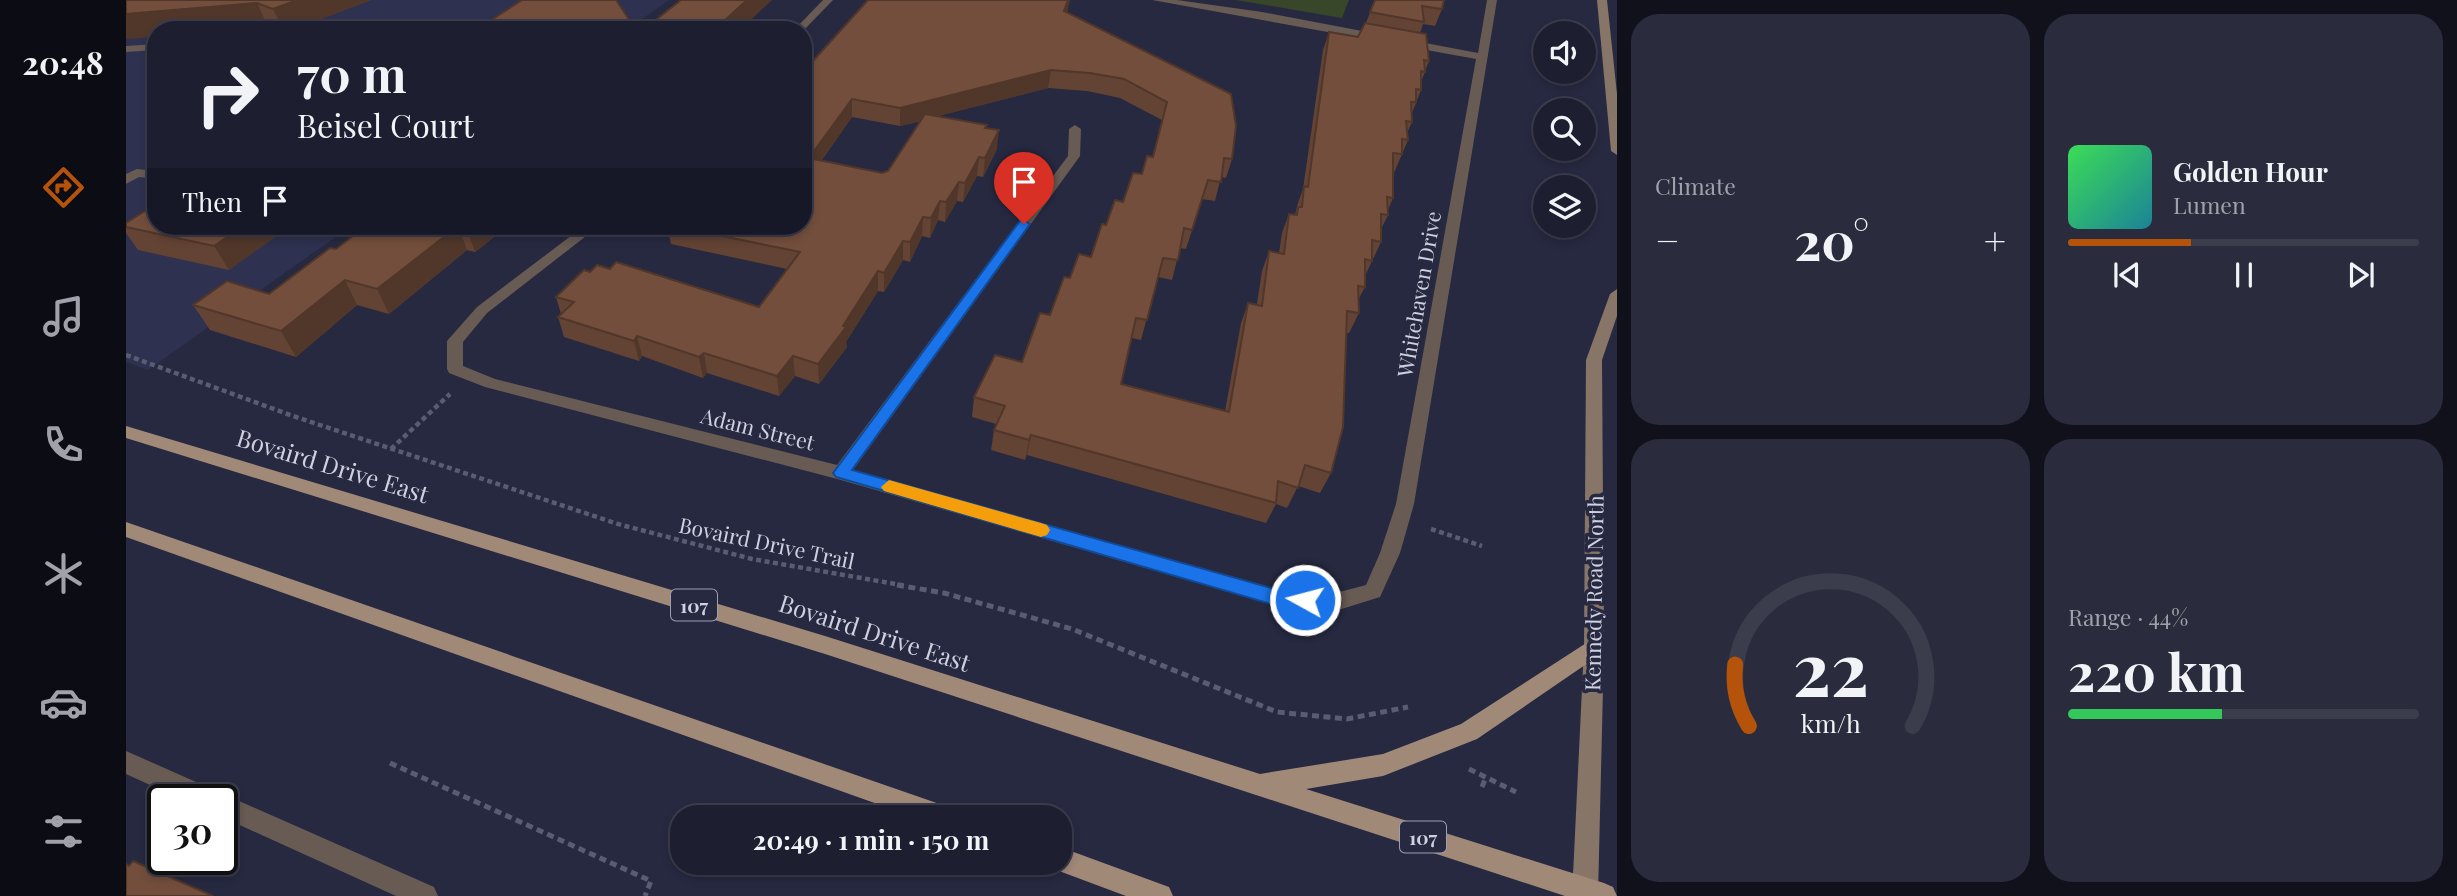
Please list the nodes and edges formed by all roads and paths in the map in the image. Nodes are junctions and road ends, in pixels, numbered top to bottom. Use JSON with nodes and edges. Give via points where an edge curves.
{"nodes":[{"id":1,"x":828,"y":0,"type":"edge"},
{"id":2,"x":1157,"y":0,"type":"edge"},
{"id":3,"x":1492,"y":0,"type":"edge"},
{"id":4,"x":1602,"y":0,"type":"edge"},
{"id":5,"x":808,"y":21,"type":"edge"},
{"id":6,"x":147,"y":48,"type":"edge"},
{"id":7,"x":126,"y":50,"type":"edge"},
{"id":8,"x":1481,"y":57,"type":"junction"},
{"id":9,"x":1075,"y":129,"type":"dead end"},
{"id":10,"x":1617,"y":151,"type":"edge"},
{"id":11,"x":147,"y":174,"type":"edge"},
{"id":12,"x":126,"y":180,"type":"edge"},
{"id":13,"x":580,"y":235,"type":"edge"},
{"id":14,"x":1617,"y":294,"type":"edge"},
{"id":15,"x":126,"y":355,"type":"edge"},
{"id":16,"x":456,"y":389,"type":"dead end"},
{"id":17,"x":126,"y":432,"type":"edge"},
{"id":18,"x":391,"y":449,"type":"junction"},
{"id":19,"x":841,"y":473,"type":"junction"},
{"id":20,"x":126,"y":529,"type":"edge"},
{"id":21,"x":1431,"y":529,"type":"dead end"},
{"id":22,"x":1482,"y":546,"type":"dead end"},
{"id":23,"x":1373,"y":591,"type":"joint"},
{"id":24,"x":1594,"y":647,"type":"junction"},
{"id":25,"x":1408,"y":706,"type":"dead end"},
{"id":26,"x":126,"y":762,"type":"edge"},
{"id":27,"x":390,"y":763,"type":"dead end"},
{"id":28,"x":1469,"y":769,"type":"dead end"},
{"id":29,"x":1486,"y":777,"type":"junction"},
{"id":30,"x":175,"y":784,"type":"edge"},
{"id":31,"x":1260,"y":784,"type":"junction"},
{"id":32,"x":1482,"y":787,"type":"dead end"},
{"id":33,"x":1516,"y":792,"type":"dead end"},
{"id":34,"x":914,"y":805,"type":"edge"},
{"id":35,"x":238,"y":812,"type":"edge"},
{"id":36,"x":1072,"y":864,"type":"edge"},
{"id":37,"x":1591,"y":894,"type":"edge"},
{"id":38,"x":425,"y":896,"type":"edge"},
{"id":39,"x":645,"y":896,"type":"edge"},
{"id":40,"x":1158,"y":896,"type":"edge"}],
"edges":[{"from":1,"to":5,"type":"street"},
{"from":2,"to":8,"type":"street"},
{"from":3,"to":8,"type":"street","name":"Whitehaven Drive"},
{"from":4,"to":10,"type":"main road"},
{"from":6,"to":7,"type":"street"},
{"from":8,"to":23,"type":"street","name":"Whitehaven Drive","via":[[1405,504],[1391,553]]},
{"from":9,"to":19,"type":"street","via":[[1074,156]]},
{"from":11,"to":12,"type":"street","via":[[137,173]]},
{"from":13,"to":19,"type":"street","name":"Adam Street","via":[[482,310],[455,341],[455,369],[491,383]]},
{"from":14,"to":24,"type":"main road","name":"Kennedy Road North","via":[[1594,360]]},
{"from":15,"to":18,"type":"path","name":"Bovaird Drive Trail"},
{"from":16,"to":18,"type":"path"},
{"from":17,"to":31,"type":"main road","name":"Bovaird Drive East","number":"107","via":[[825,645]]},
{"from":18,"to":25,"type":"path","name":"Bovaird Drive Trail","via":[[618,524],[752,559],[944,593],[1072,629],[1277,712],[1347,719]]},
{"from":19,"to":23,"type":"street","name":"Adam Street","via":[[1278,598],[1332,603]]},
{"from":20,"to":34,"type":"main road","via":[[293,592]]},
{"from":21,"to":22,"type":"path"},
{"from":24,"to":31,"type":"main road","via":[[1469,732],[1382,765]]},
{"from":24,"to":37,"type":"main road","name":"Kennedy Road North"},
{"from":26,"to":30,"type":"street"},
{"from":27,"to":39,"type":"path","via":[[651,881]]},
{"from":28,"to":29,"type":"path"},
{"from":29,"to":32,"type":"path"},
{"from":29,"to":33,"type":"path"},
{"from":31,"to":37,"type":"main road","name":"Bovaird Drive East","number":"107"},
{"from":35,"to":38,"type":"street"},
{"from":36,"to":40,"type":"main road"}]}
